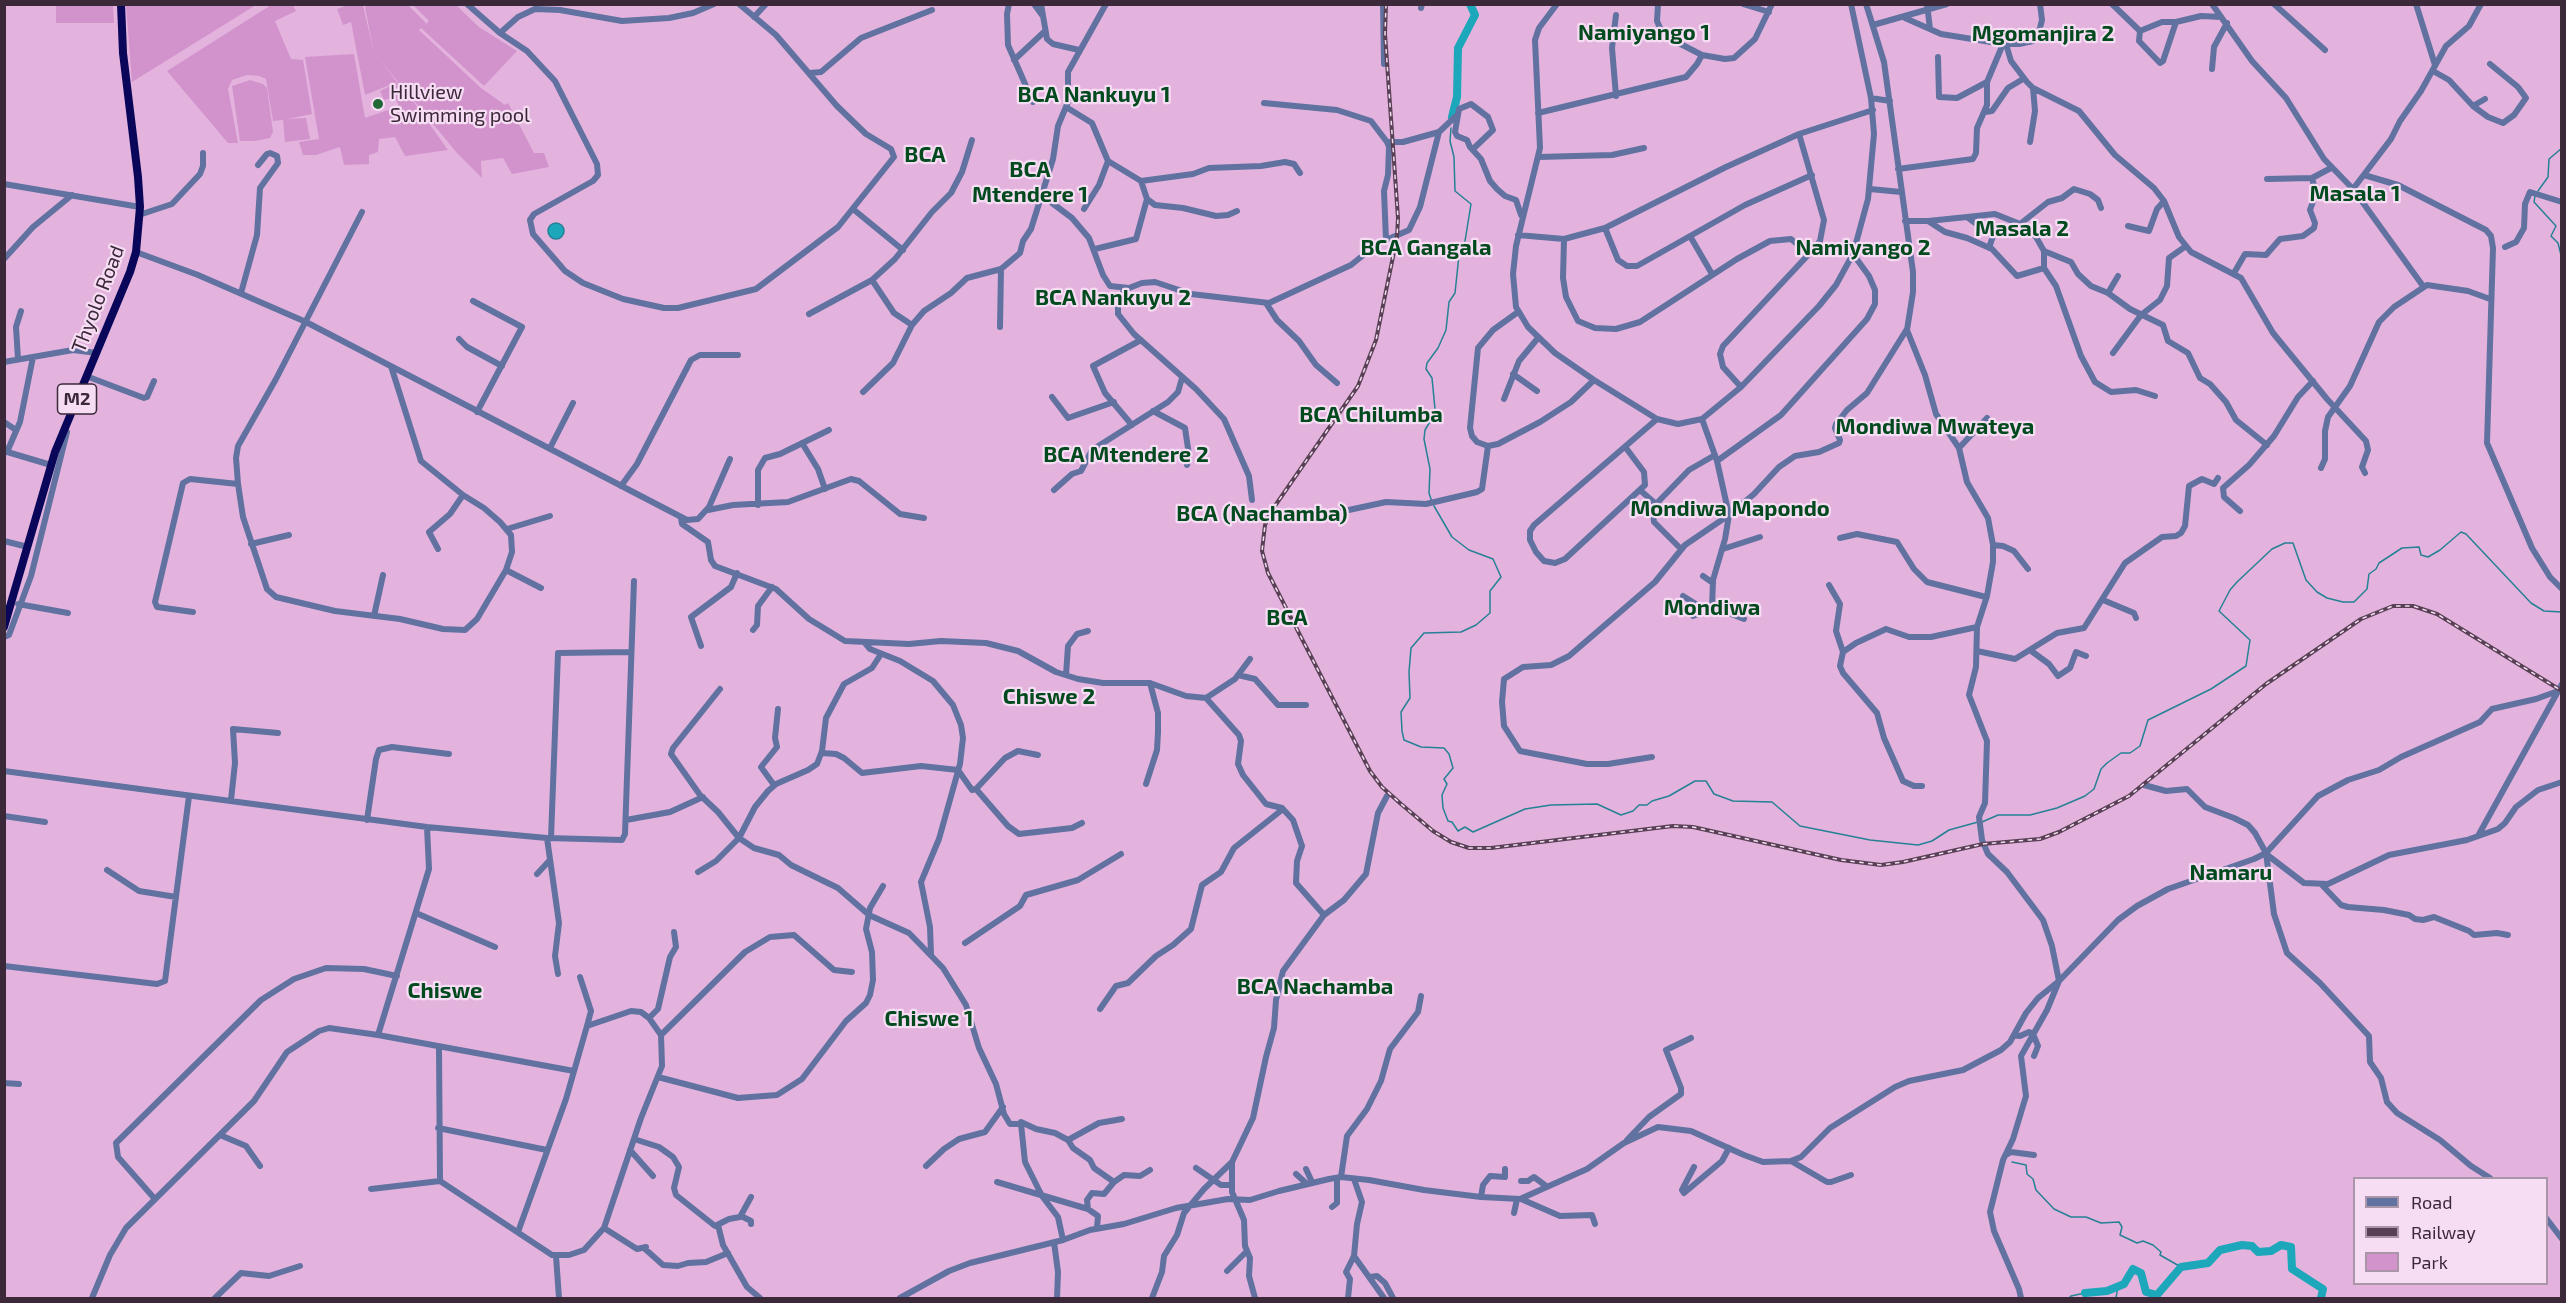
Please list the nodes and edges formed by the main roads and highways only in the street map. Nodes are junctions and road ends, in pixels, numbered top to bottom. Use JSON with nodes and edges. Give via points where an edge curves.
{"nodes":[{"id":1,"x":121,"y":4,"type":"edge"},
{"id":2,"x":4,"y":627,"type":"edge"}],
"edges":[{"from":1,"to":2,"type":"highway","name":"Thyolo Road","number":"M2","via":[[123,53],[138,170],[136,252],[51,465],[16,604]]}]}
